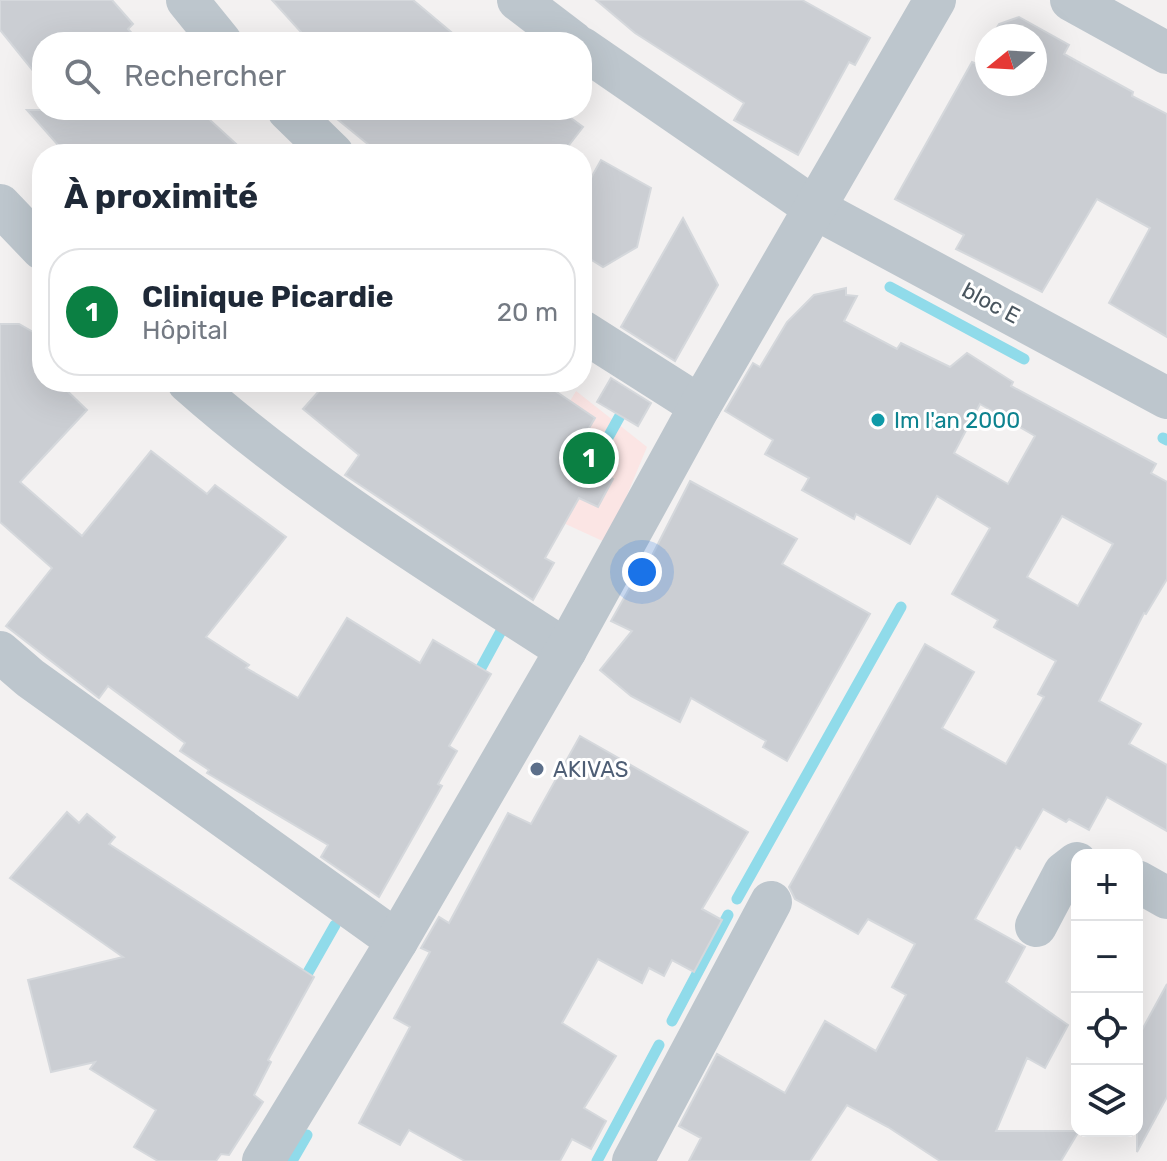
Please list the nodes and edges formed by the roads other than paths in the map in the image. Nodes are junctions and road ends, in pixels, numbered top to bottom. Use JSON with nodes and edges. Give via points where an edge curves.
{"nodes":[{"id":1,"x":187,"y":0,"type":"edge"},
{"id":2,"x":518,"y":0,"type":"edge"},
{"id":3,"x":935,"y":0,"type":"edge"},
{"id":4,"x":1071,"y":0,"type":"edge"},
{"id":5,"x":213,"y":32,"type":"edge"},
{"id":6,"x":560,"y":32,"type":"edge"},
{"id":7,"x":1167,"y":53,"type":"edge"},
{"id":8,"x":592,"y":55,"type":"edge"},
{"id":9,"x":298,"y":120,"type":"edge"},
{"id":10,"x":323,"y":144,"type":"edge"},
{"id":11,"x":0,"y":205,"type":"edge"},
{"id":12,"x":816,"y":209,"type":"junction"},
{"id":13,"x":32,"y":239,"type":"edge"},
{"id":14,"x":592,"y":337,"type":"edge"},
{"id":15,"x":200,"y":392,"type":"edge"},
{"id":16,"x":1167,"y":398,"type":"edge"},
{"id":17,"x":700,"y":406,"type":"junction"},
{"id":18,"x":566,"y":650,"type":"junction"},
{"id":19,"x":0,"y":652,"type":"edge"},
{"id":20,"x":1071,"y":868,"type":"edge"},
{"id":21,"x":1143,"y":884,"type":"edge"},
{"id":22,"x":1167,"y":898,"type":"edge"},
{"id":23,"x":771,"y":902,"type":"dead end"},
{"id":24,"x":1036,"y":926,"type":"dead end"},
{"id":25,"x":397,"y":941,"type":"junction"},
{"id":26,"x":263,"y":1161,"type":"edge"},
{"id":27,"x":633,"y":1161,"type":"edge"}],
"edges":[{"from":1,"to":5,"type":"street"},
{"from":2,"to":6,"type":"street"},
{"from":3,"to":12,"type":"street"},
{"from":4,"to":7,"type":"street"},
{"from":8,"to":12,"type":"street","name":"bloc E"},
{"from":9,"to":10,"type":"street"},
{"from":11,"to":13,"type":"street"},
{"from":12,"to":16,"type":"street","name":"bloc E"},
{"from":12,"to":17,"type":"street"},
{"from":14,"to":17,"type":"street"},
{"from":15,"to":18,"type":"street","via":[[377,529]]},
{"from":17,"to":18,"type":"street"},
{"from":18,"to":25,"type":"street"},
{"from":19,"to":25,"type":"street"},
{"from":20,"to":24,"type":"street"},
{"from":21,"to":22,"type":"street"},
{"from":23,"to":27,"type":"street"},
{"from":25,"to":26,"type":"street"}]}
